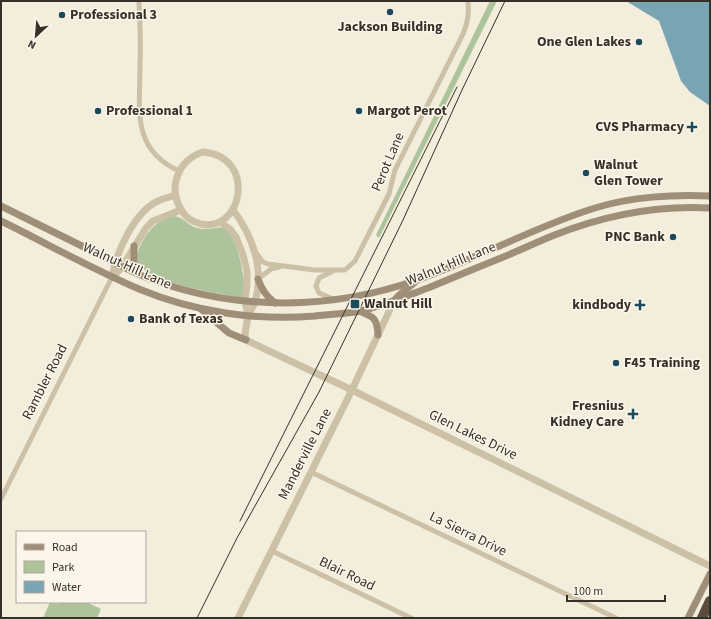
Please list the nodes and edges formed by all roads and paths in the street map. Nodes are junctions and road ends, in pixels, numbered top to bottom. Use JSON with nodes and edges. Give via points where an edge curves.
{"nodes":[{"id":1,"x":139,"y":1,"type":"edge"},
{"id":2,"x":468,"y":1,"type":"edge"},
{"id":3,"x":179,"y":171,"type":"junction"},
{"id":4,"x":176,"y":195,"type":"junction"},
{"id":5,"x":710,"y":196,"type":"edge"},
{"id":6,"x":647,"y":198,"type":"junction"},
{"id":7,"x":639,"y":199,"type":"junction"},
{"id":8,"x":1,"y":206,"type":"edge"},
{"id":9,"x":710,"y":208,"type":"edge"},
{"id":10,"x":181,"y":210,"type":"junction"},
{"id":11,"x":233,"y":210,"type":"junction"},
{"id":12,"x":648,"y":210,"type":"junction"},
{"id":13,"x":640,"y":211,"type":"junction"},
{"id":14,"x":1,"y":221,"type":"edge"},
{"id":15,"x":220,"y":222,"type":"junction"},
{"id":16,"x":500,"y":245,"type":"junction"},
{"id":17,"x":134,"y":246,"type":"junction"},
{"id":18,"x":255,"y":252,"type":"junction"},
{"id":19,"x":504,"y":257,"type":"junction"},
{"id":20,"x":115,"y":263,"type":"junction"},
{"id":21,"x":281,"y":266,"type":"junction"},
{"id":22,"x":122,"y":267,"type":"junction"},
{"id":23,"x":335,"y":270,"type":"junction"},
{"id":24,"x":140,"y":274,"type":"junction"},
{"id":25,"x":112,"y":277,"type":"junction"},
{"id":26,"x":258,"y":280,"type":"junction"},
{"id":27,"x":418,"y":280,"type":"junction"},
{"id":28,"x":336,"y":300,"type":"junction"},
{"id":29,"x":245,"y":301,"type":"junction"},
{"id":30,"x":394,"y":301,"type":"junction"},
{"id":31,"x":255,"y":302,"type":"junction"},
{"id":32,"x":275,"y":303,"type":"junction"},
{"id":33,"x":200,"y":308,"type":"junction"},
{"id":34,"x":359,"y":311,"type":"junction"},
{"id":35,"x":248,"y":316,"type":"junction"},
{"id":36,"x":378,"y":335,"type":"junction"},
{"id":37,"x":243,"y":340,"type":"junction"},
{"id":38,"x":352,"y":390,"type":"junction"},
{"id":39,"x":311,"y":472,"type":"junction"},
{"id":40,"x":1,"y":498,"type":"edge"},
{"id":41,"x":272,"y":551,"type":"junction"},
{"id":42,"x":710,"y":566,"type":"edge"},
{"id":43,"x":710,"y":574,"type":"edge"},
{"id":44,"x":710,"y":601,"type":"edge"},
{"id":45,"x":238,"y":618,"type":"edge"},
{"id":46,"x":411,"y":618,"type":"edge"},
{"id":47,"x":616,"y":618,"type":"edge"},
{"id":48,"x":688,"y":618,"type":"edge"},
{"id":49,"x":702,"y":618,"type":"edge"}],
"edges":[{"from":1,"to":3,"type":"street","via":[[138,112],[141,128],[151,151],[166,165]]},
{"from":2,"to":23,"type":"street","name":"Perot Lane","via":[[468,22],[463,34],[396,170],[388,194],[355,261],[345,270]]},
{"from":3,"to":4,"type":"street"},
{"from":3,"to":11,"type":"street","via":[[186,161],[197,154],[204,152],[223,157],[232,167],[238,180],[238,195]]},
{"from":4,"to":10,"type":"street"},
{"from":4,"to":20,"type":"street","name":"Rambler Road","via":[[157,201],[147,208],[139,217]]},
{"from":5,"to":6,"type":"main road","name":"Walnut Hill Lane"},
{"from":6,"to":7,"type":"main road","name":"Walnut Hill Lane"},
{"from":6,"to":12,"type":"main road"},
{"from":7,"to":13,"type":"main road"},
{"from":7,"to":16,"type":"main road","name":"Walnut Hill Lane","via":[[594,208]]},
{"from":8,"to":20,"type":"main road","name":"Walnut Hill Lane"},
{"from":9,"to":12,"type":"main road","name":"Walnut Hill Lane"},
{"from":10,"to":15,"type":"street","via":[[198,223],[205,225]]},
{"from":10,"to":17,"type":"street","name":"Rambler Road","via":[[153,221]]},
{"from":11,"to":15,"type":"street"},
{"from":11,"to":18,"type":"street","via":[[247,231]]},
{"from":12,"to":13,"type":"main road","name":"Walnut Hill Lane"},
{"from":13,"to":19,"type":"main road","name":"Walnut Hill Lane","via":[[597,221]]},
{"from":14,"to":25,"type":"main road","name":"Walnut Hill Lane"},
{"from":15,"to":29,"type":"street","via":[[233,232],[243,255],[248,278]]},
{"from":16,"to":19,"type":"main road"},
{"from":16,"to":27,"type":"main road","name":"Walnut Hill Lane"},
{"from":17,"to":22,"type":"street","name":"Rambler Road"},
{"from":17,"to":24,"type":"main road","via":[[134,262]]},
{"from":18,"to":21,"type":"street","name":"Perot Lane","via":[[263,262]]},
{"from":18,"to":26,"type":"street"},
{"from":19,"to":30,"type":"main road","name":"Walnut Hill Lane"},
{"from":20,"to":22,"type":"main road","name":"Walnut Hill Lane"},
{"from":20,"to":25,"type":"street","name":"Rambler Road"},
{"from":21,"to":23,"type":"street","name":"Perot Lane"},
{"from":21,"to":26,"type":"street","via":[[271,269]]},
{"from":22,"to":24,"type":"main road","name":"Walnut Hill Lane"},
{"from":22,"to":25,"type":"street","name":"Rambler Road"},
{"from":23,"to":28,"type":"street","via":[[319,278],[316,286],[319,293]]},
{"from":24,"to":29,"type":"main road","name":"Walnut Hill Lane","via":[[194,293]]},
{"from":25,"to":33,"type":"main road","name":"Walnut Hill Lane","via":[[162,297]]},
{"from":25,"to":40,"type":"street","name":"Rambler Road"},
{"from":26,"to":31,"type":"street"},
{"from":26,"to":32,"type":"main road","via":[[261,289]]},
{"from":27,"to":28,"type":"main road","name":"Walnut Hill Lane","via":[[374,293]]},
{"from":27,"to":30,"type":"main road"},
{"from":28,"to":32,"type":"main road","name":"Walnut Hill Lane"},
{"from":29,"to":31,"type":"main road","name":"Walnut Hill Lane"},
{"from":29,"to":35,"type":"street"},
{"from":30,"to":34,"type":"main road","name":"Walnut Hill Lane"},
{"from":30,"to":36,"type":"street","name":"Manderville Lane"},
{"from":31,"to":32,"type":"main road","name":"Walnut Hill Lane"},
{"from":31,"to":35,"type":"street"},
{"from":33,"to":35,"type":"main road","name":"Walnut Hill Lane"},
{"from":33,"to":37,"type":"main road","via":[[229,333]]},
{"from":34,"to":35,"type":"main road","name":"Walnut Hill Lane","via":[[297,317]]},
{"from":34,"to":36,"type":"main road","via":[[374,318]]},
{"from":35,"to":37,"type":"street"},
{"from":36,"to":38,"type":"street","name":"Manderville Lane"},
{"from":37,"to":38,"type":"street","name":"Glen Lakes Drive"},
{"from":38,"to":39,"type":"street","name":"Manderville Lane"},
{"from":38,"to":42,"type":"street","name":"Glen Lakes Drive"},
{"from":39,"to":41,"type":"street","name":"Manderville Lane"},
{"from":39,"to":47,"type":"street","name":"La Sierra Drive"},
{"from":41,"to":45,"type":"street","name":"Manderville Lane"},
{"from":41,"to":46,"type":"street","name":"Blair Road"},
{"from":43,"to":48,"type":"main road"},
{"from":44,"to":49,"type":"highway"}]}
